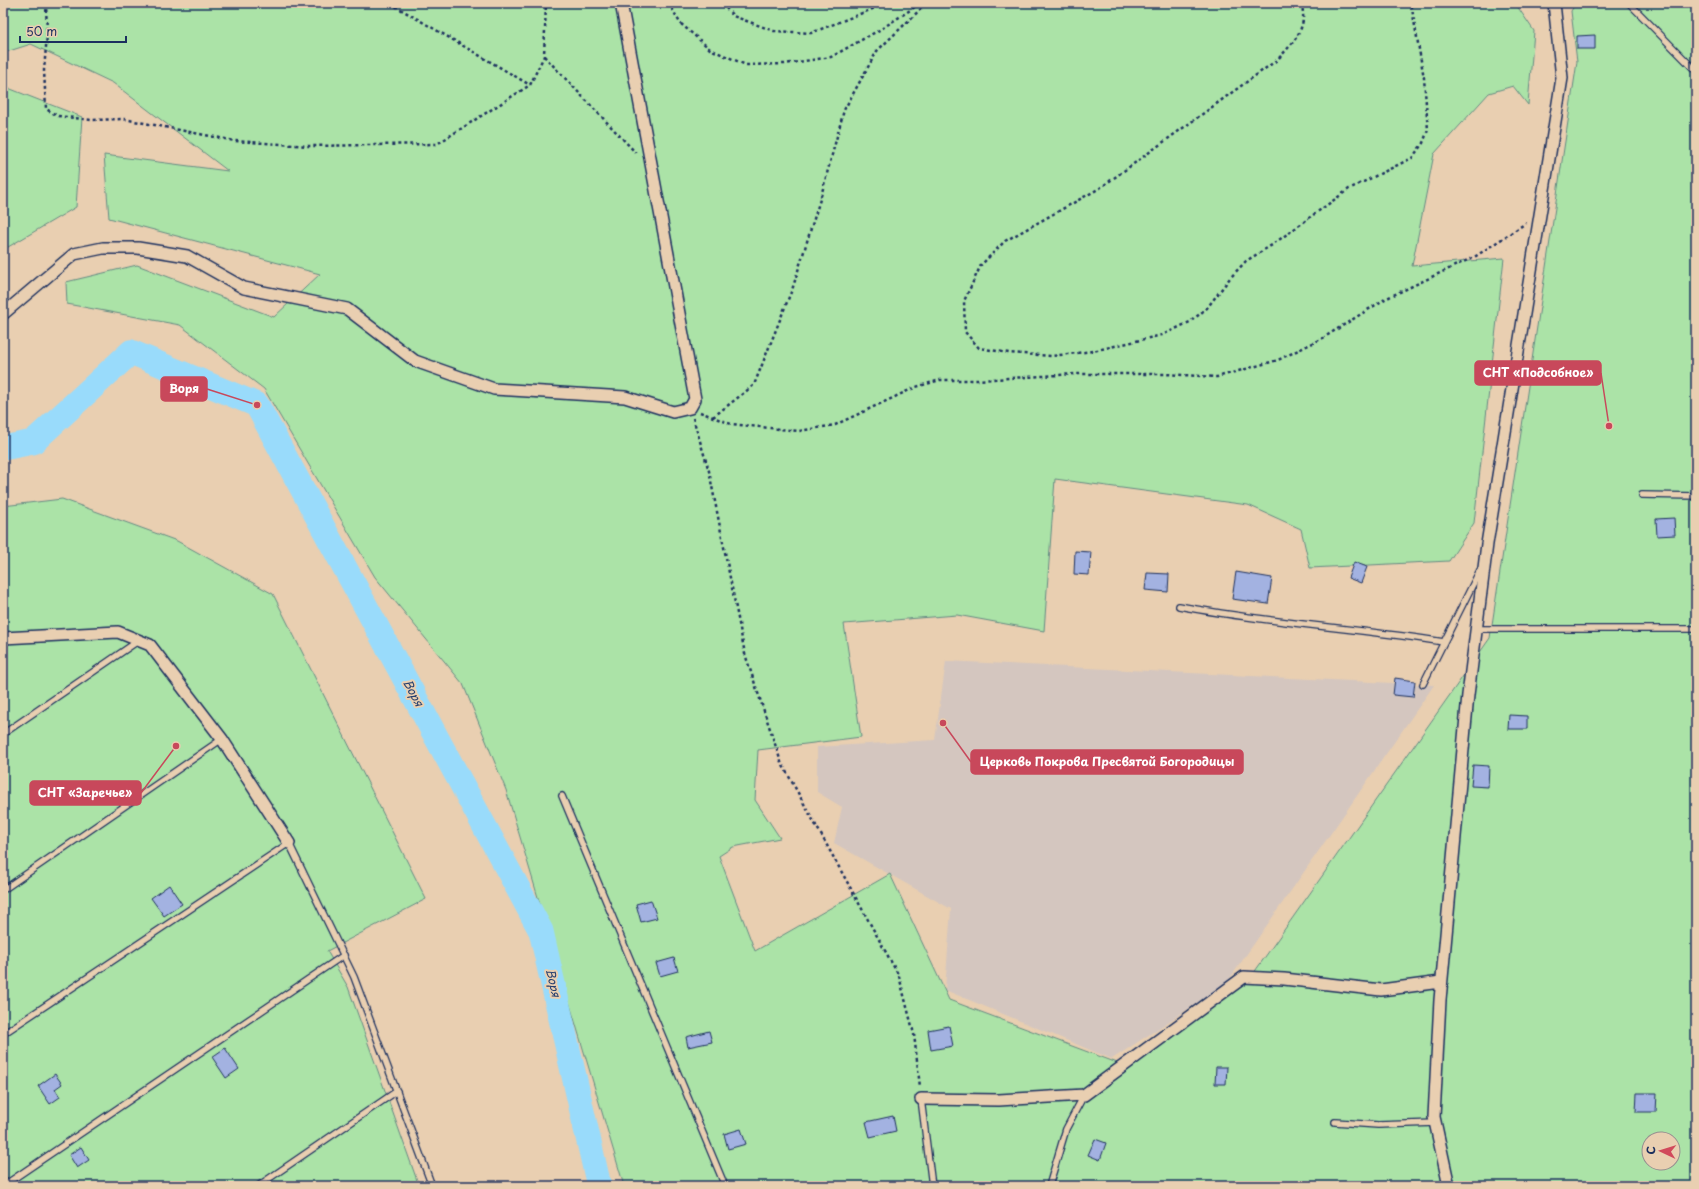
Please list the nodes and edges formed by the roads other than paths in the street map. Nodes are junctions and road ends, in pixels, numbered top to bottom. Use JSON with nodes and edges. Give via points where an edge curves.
{"nodes":[{"id":1,"x":621,"y":3,"type":"edge"},
{"id":2,"x":1554,"y":3,"type":"edge"},
{"id":3,"x":1630,"y":3,"type":"edge"},
{"id":4,"x":1696,"y":71,"type":"edge"},
{"id":5,"x":3,"y":314,"type":"edge"},
{"id":6,"x":1642,"y":495,"type":"dead end"},
{"id":7,"x":1696,"y":496,"type":"edge"},
{"id":8,"x":1484,"y":562,"type":"junction"},
{"id":9,"x":1179,"y":606,"type":"dead end"},
{"id":10,"x":1696,"y":628,"type":"edge"},
{"id":11,"x":1476,"y":629,"type":"junction"},
{"id":12,"x":3,"y":638,"type":"edge"},
{"id":13,"x":139,"y":640,"type":"junction"},
{"id":14,"x":1444,"y":642,"type":"junction"},
{"id":15,"x":1423,"y":684,"type":"dead end"},
{"id":16,"x":3,"y":734,"type":"edge"},
{"id":17,"x":222,"y":739,"type":"junction"},
{"id":18,"x":562,"y":796,"type":"dead end"},
{"id":19,"x":289,"y":843,"type":"junction"},
{"id":20,"x":3,"y":890,"type":"edge"},
{"id":21,"x":344,"y":955,"type":"junction"},
{"id":22,"x":1441,"y":982,"type":"junction"},
{"id":23,"x":3,"y":1034,"type":"edge"},
{"id":24,"x":397,"y":1091,"type":"junction"},
{"id":25,"x":1084,"y":1095,"type":"junction"},
{"id":26,"x":921,"y":1099,"type":"joint"},
{"id":27,"x":1336,"y":1122,"type":"dead end"},
{"id":28,"x":1436,"y":1123,"type":"junction"},
{"id":29,"x":3,"y":1186,"type":"edge"},
{"id":30,"x":258,"y":1186,"type":"edge"},
{"id":31,"x":432,"y":1186,"type":"edge"},
{"id":32,"x":725,"y":1186,"type":"edge"},
{"id":33,"x":932,"y":1186,"type":"edge"},
{"id":34,"x":1049,"y":1186,"type":"edge"},
{"id":35,"x":1449,"y":1186,"type":"edge"}],
"edges":[{"from":1,"to":5,"type":"street","via":[[695,400],[690,408],[673,412],[625,397],[494,388],[415,361],[347,309],[244,288],[187,256],[138,248],[103,248],[74,254]]},
{"from":2,"to":8,"type":"street","via":[[1562,78]]},
{"from":3,"to":4,"type":"lane"},
{"from":6,"to":7,"type":"lane"},
{"from":8,"to":11,"type":"street"},
{"from":8,"to":14,"type":"lane"},
{"from":9,"to":14,"type":"lane","via":[[1228,616]]},
{"from":10,"to":11,"type":"lane"},
{"from":11,"to":22,"type":"street"},
{"from":12,"to":13,"type":"street","via":[[118,632]]},
{"from":13,"to":16,"type":"lane"},
{"from":13,"to":17,"type":"street","via":[[150,645]]},
{"from":14,"to":15,"type":"lane"},
{"from":17,"to":19,"type":"street"},
{"from":17,"to":20,"type":"lane"},
{"from":18,"to":32,"type":"lane"},
{"from":19,"to":21,"type":"lane"},
{"from":19,"to":23,"type":"lane"},
{"from":21,"to":24,"type":"lane"},
{"from":21,"to":29,"type":"lane"},
{"from":22,"to":25,"type":"street","via":[[1381,990],[1284,979],[1244,978]]},
{"from":22,"to":28,"type":"street","via":[[1434,1117]]},
{"from":24,"to":30,"type":"lane"},
{"from":24,"to":31,"type":"lane"},
{"from":25,"to":26,"type":"street","via":[[999,1100]]},
{"from":25,"to":34,"type":"lane","via":[[1066,1129]]},
{"from":26,"to":33,"type":"lane"},
{"from":27,"to":28,"type":"lane"},
{"from":28,"to":35,"type":"street"}]}
